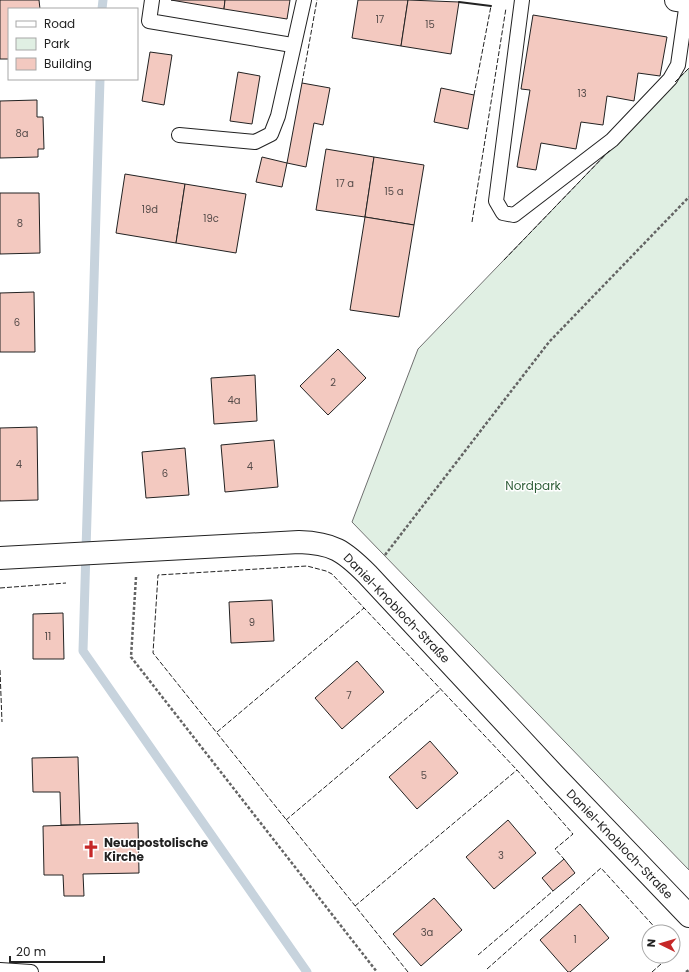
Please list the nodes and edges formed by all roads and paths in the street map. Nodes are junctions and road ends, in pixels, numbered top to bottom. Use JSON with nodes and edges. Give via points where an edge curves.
{"nodes":[{"id":1,"x":152,"y":0,"type":"edge"},
{"id":2,"x":304,"y":0,"type":"edge"},
{"id":3,"x":522,"y":0,"type":"edge"},
{"id":4,"x":684,"y":1,"type":"edge"},
{"id":5,"x":292,"y":45,"type":"junction"},
{"id":6,"x":179,"y":135,"type":"dead end"},
{"id":7,"x":689,"y":197,"type":"edge"},
{"id":8,"x":129,"y":552,"type":"junction"},
{"id":9,"x":0,"y":558,"type":"edge"},
{"id":10,"x":367,"y":574,"type":"junction"},
{"id":11,"x":689,"y":916,"type":"edge"},
{"id":12,"x":0,"y":970,"type":"edge"},
{"id":13,"x":689,"y":970,"type":"edge"},
{"id":14,"x":31,"y":972,"type":"edge"},
{"id":15,"x":377,"y":972,"type":"edge"},
{"id":16,"x":686,"y":972,"type":"edge"}],
"edges":[{"from":1,"to":5,"type":"lane","via":[[149,21]]},
{"from":2,"to":5,"type":"lane"},
{"from":3,"to":4,"type":"lane","via":[[496,201],[503,213],[514,215],[612,140],[670,79],[678,65]]},
{"from":5,"to":6,"type":"lane","via":[[278,116],[271,134],[255,142]]},
{"from":7,"to":10,"type":"path","via":[[549,342],[382,559]]},
{"from":8,"to":9,"type":"street","name":"Daniel-Knobloch-Straße"},
{"from":8,"to":10,"type":"street","name":"Daniel-Knobloch-Straße","via":[[313,542],[337,548],[348,554]]},
{"from":8,"to":15,"type":"path","via":[[131,657]]},
{"from":10,"to":11,"type":"street","name":"Daniel-Knobloch-Straße"},
{"from":12,"to":14,"type":"lane"},
{"from":13,"to":16,"type":"path"}]}
